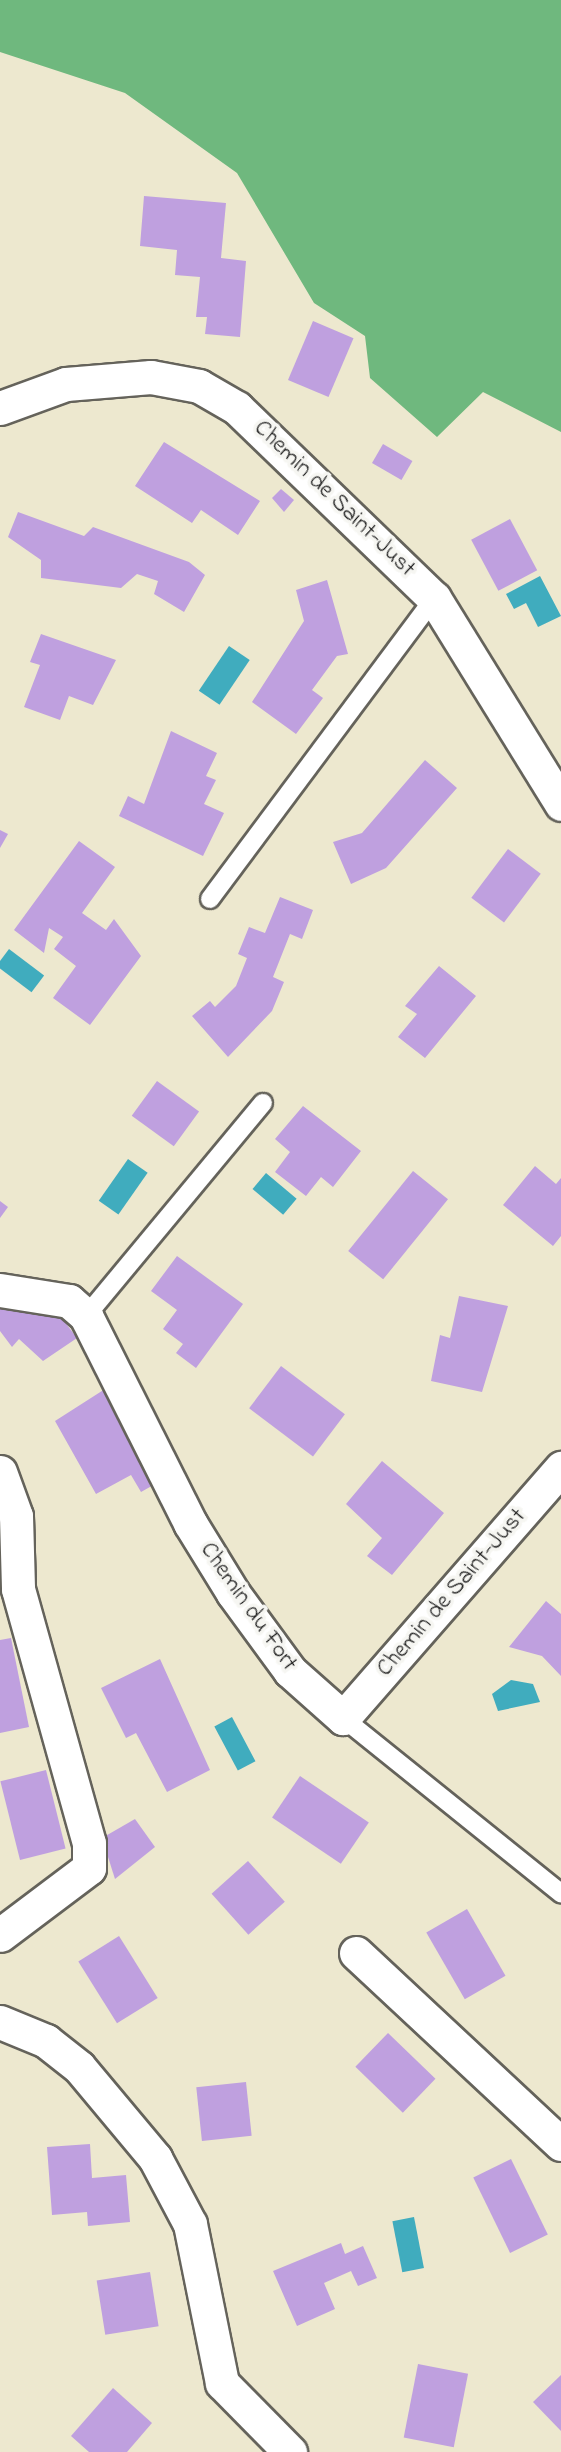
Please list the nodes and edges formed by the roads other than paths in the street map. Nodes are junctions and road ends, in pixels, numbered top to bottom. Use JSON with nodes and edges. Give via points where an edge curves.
{"nodes":[{"id":1,"x":0,"y":408,"type":"edge"},
{"id":2,"x":434,"y":598,"type":"junction"},
{"id":3,"x":561,"y":804,"type":"edge"},
{"id":4,"x":210,"y":900,"type":"dead end"},
{"id":5,"x":263,"y":1103,"type":"dead end"},
{"id":6,"x":0,"y":1290,"type":"edge"},
{"id":7,"x":86,"y":1316,"type":"junction"},
{"id":8,"x":561,"y":1468,"type":"edge"},
{"id":9,"x":0,"y":1472,"type":"edge"},
{"id":10,"x":343,"y":1718,"type":"junction"},
{"id":11,"x":561,"y":1893,"type":"edge"},
{"id":12,"x":0,"y":1935,"type":"edge"},
{"id":13,"x":356,"y":1953,"type":"dead end"},
{"id":14,"x":0,"y":2022,"type":"edge"},
{"id":15,"x":561,"y":2144,"type":"edge"},
{"id":16,"x":290,"y":2452,"type":"edge"}],
"edges":[{"from":1,"to":2,"type":"street","name":"Chemin de Saint-Just","via":[[66,384],[114,377],[199,386],[266,429]]},
{"from":2,"to":3,"type":"street","name":"Chemin de Saint-Just"},
{"from":2,"to":4,"type":"lane"},
{"from":5,"to":7,"type":"lane"},
{"from":6,"to":7,"type":"street","via":[[69,1301]]},
{"from":7,"to":10,"type":"street","name":"Chemin du Fort","via":[[190,1523],[233,1593],[290,1671]]},
{"from":8,"to":10,"type":"street","name":"Chemin de Saint-Just"},
{"from":9,"to":12,"type":"street","via":[[16,1516],[18,1589],[89,1843],[89,1867]]},
{"from":10,"to":11,"type":"lane","name":"Chemin du Fort"},
{"from":13,"to":15,"type":"street"},
{"from":14,"to":16,"type":"street","via":[[46,2041],[79,2067],[155,2158],[190,2224],[222,2383]]}]}
